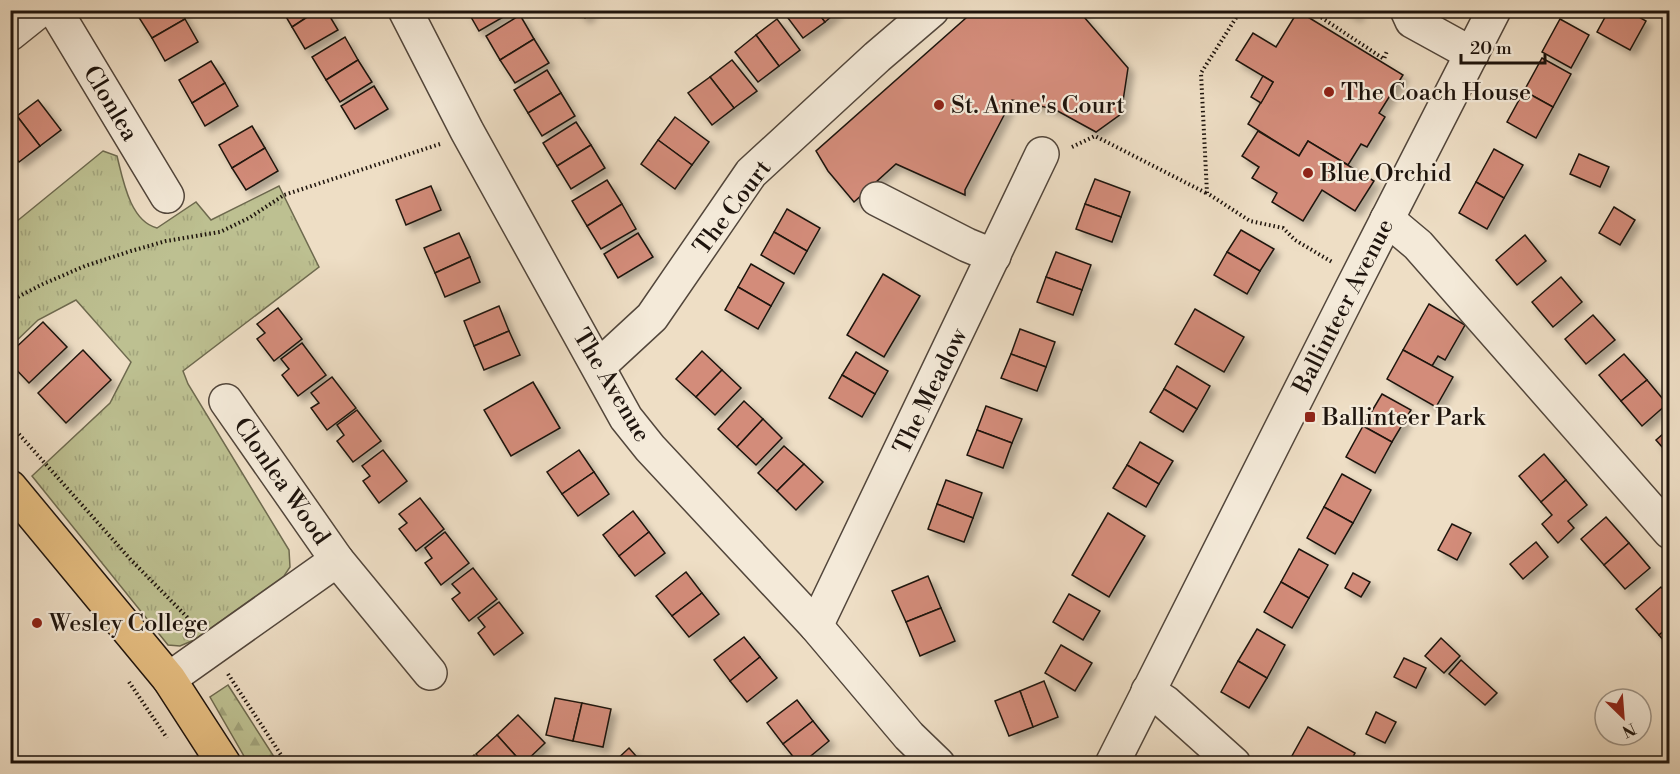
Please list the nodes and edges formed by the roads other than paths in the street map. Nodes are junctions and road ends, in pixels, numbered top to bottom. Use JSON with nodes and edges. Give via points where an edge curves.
{"nodes":[{"id":1,"x":40,"y":10,"type":"edge"},
{"id":2,"x":55,"y":10,"type":"edge"},
{"id":3,"x":405,"y":10,"type":"edge"},
{"id":4,"x":932,"y":10,"type":"edge"},
{"id":5,"x":1407,"y":10,"type":"edge"},
{"id":6,"x":1494,"y":10,"type":"edge"},
{"id":7,"x":10,"y":34,"type":"edge"},
{"id":8,"x":1472,"y":54,"type":"junction"},
{"id":9,"x":1057,"y":151,"type":"road end"},
{"id":10,"x":167,"y":196,"type":"dead end"},
{"id":11,"x":877,"y":199,"type":"dead end"},
{"id":12,"x":1387,"y":219,"type":"junction"},
{"id":13,"x":994,"y":256,"type":"junction"},
{"id":14,"x":599,"y":366,"type":"junction"},
{"id":15,"x":226,"y":401,"type":"dead end"},
{"id":16,"x":10,"y":487,"type":"edge"},
{"id":17,"x":1670,"y":532,"type":"edge"},
{"id":18,"x":337,"y":560,"type":"junction"},
{"id":19,"x":816,"y":626,"type":"junction"},
{"id":20,"x":430,"y":673,"type":"dead end"},
{"id":21,"x":169,"y":680,"type":"junction"},
{"id":22,"x":1148,"y":691,"type":"junction"},
{"id":23,"x":224,"y":764,"type":"edge"},
{"id":24,"x":938,"y":764,"type":"edge"},
{"id":25,"x":1112,"y":764,"type":"edge"},
{"id":26,"x":1234,"y":764,"type":"edge"}],
"edges":[{"from":1,"to":7,"type":"street"},
{"from":2,"to":10,"type":"street","name":"Clonlea"},
{"from":3,"to":14,"type":"street","name":"The Avenue","via":[[467,131]]},
{"from":4,"to":14,"type":"street","name":"The Court","via":[[752,173],[652,317]]},
{"from":5,"to":8,"type":"street","via":[[1412,21]]},
{"from":6,"to":8,"type":"street","name":"Ballinteer Avenue"},
{"from":8,"to":12,"type":"street","name":"Ballinteer Avenue"},
{"from":9,"to":13,"type":"street","name":"The Meadow"},
{"from":11,"to":13,"type":"street"},
{"from":12,"to":17,"type":"street","via":[[1418,245]]},
{"from":12,"to":22,"type":"street","name":"Ballinteer Avenue"},
{"from":13,"to":19,"type":"street","name":"The Meadow"},
{"from":14,"to":19,"type":"street","name":"The Avenue","via":[[626,418],[650,448]]},
{"from":15,"to":18,"type":"street","name":"Clonlea Wood"},
{"from":16,"to":21,"type":"main road"},
{"from":18,"to":20,"type":"street","name":"Clonlea Wood"},
{"from":18,"to":21,"type":"street","name":"Clonlea Wood"},
{"from":19,"to":24,"type":"street","name":"The Avenue","via":[[909,736]]},
{"from":21,"to":23,"type":"main road"},
{"from":22,"to":25,"type":"street","name":"Ballinteer Avenue"},
{"from":22,"to":26,"type":"street"}]}
